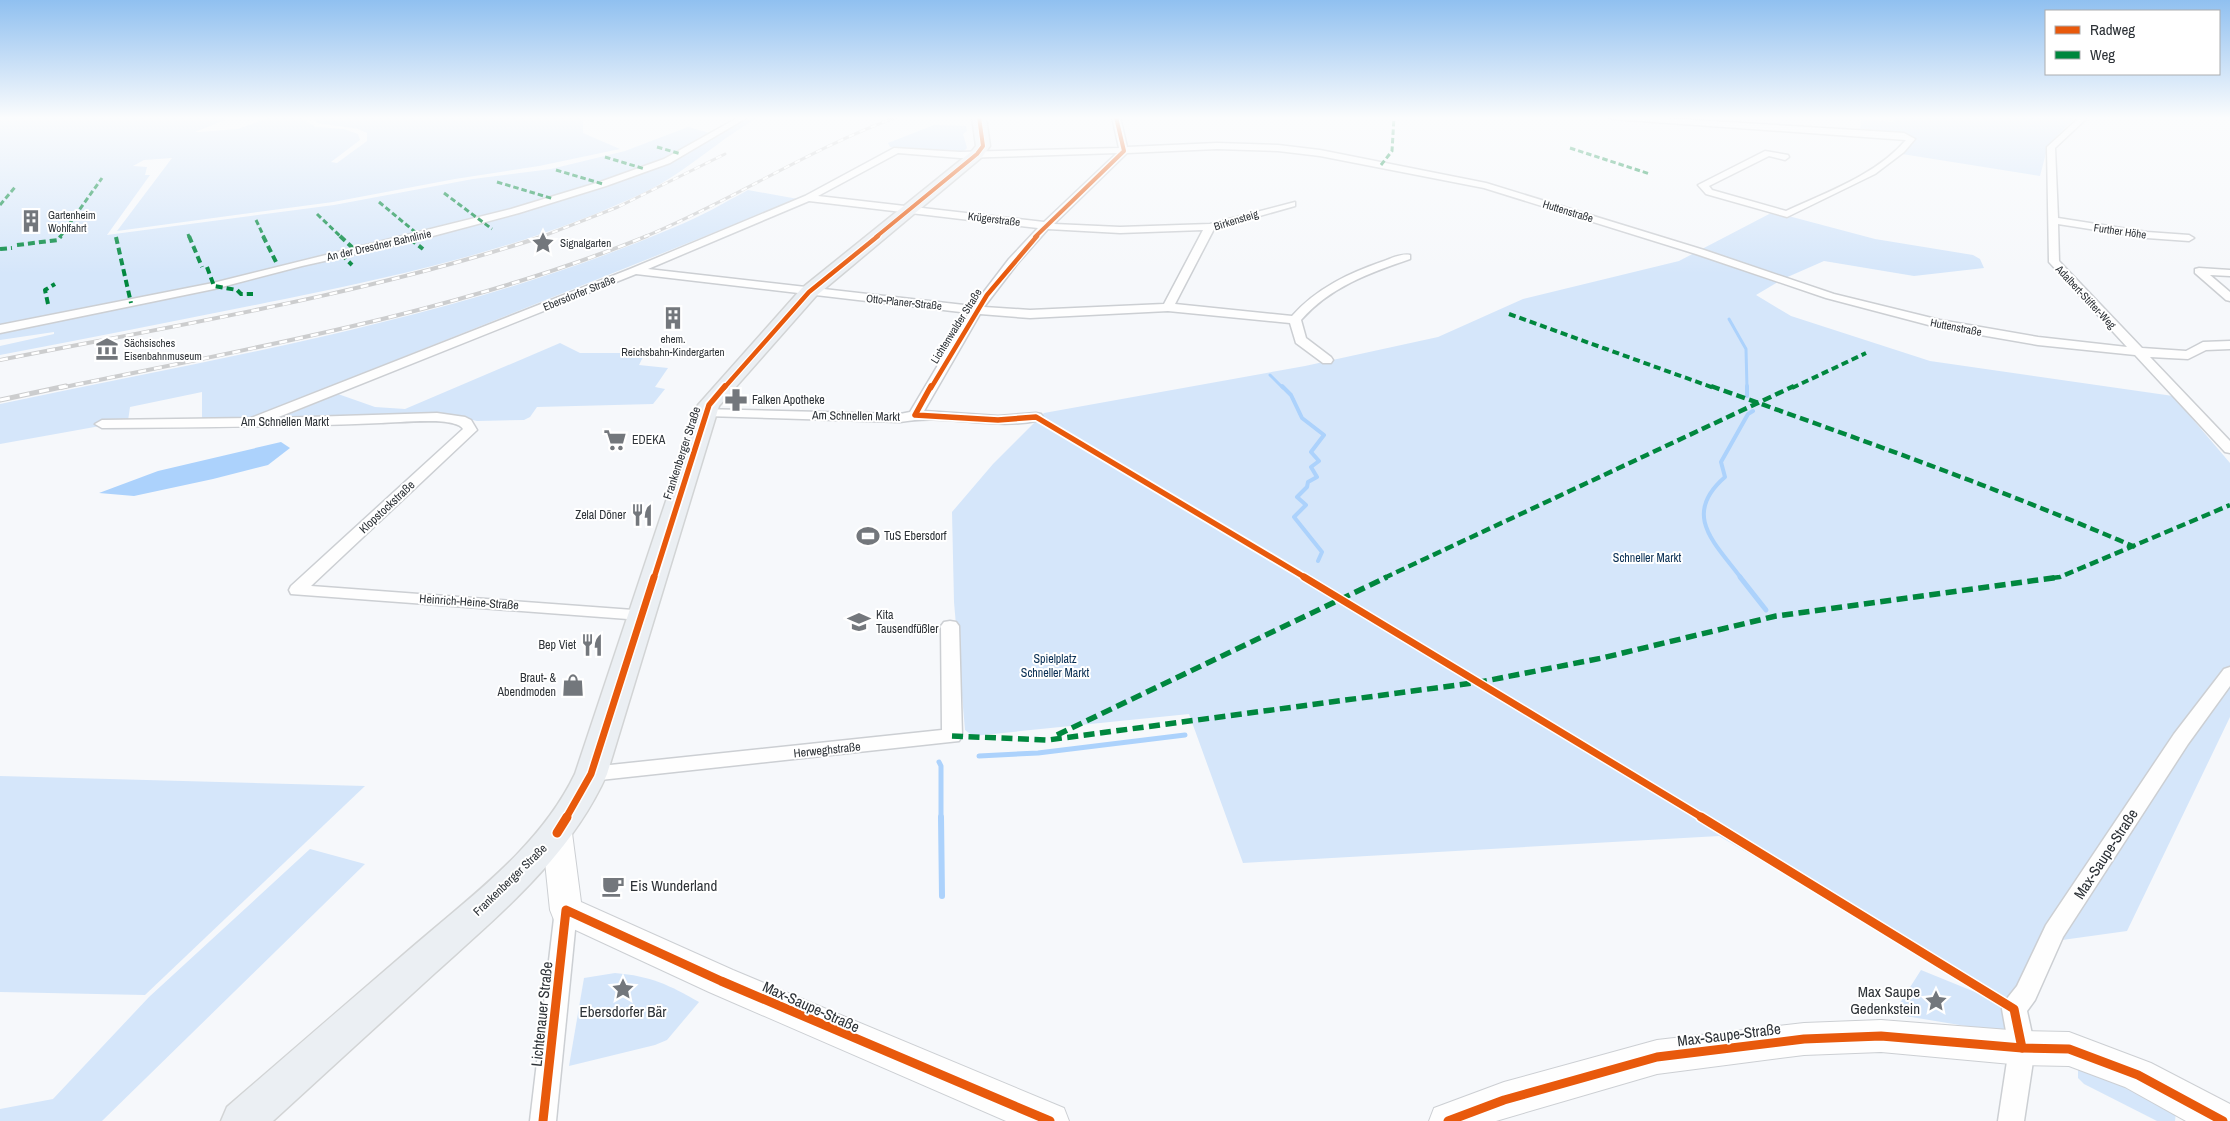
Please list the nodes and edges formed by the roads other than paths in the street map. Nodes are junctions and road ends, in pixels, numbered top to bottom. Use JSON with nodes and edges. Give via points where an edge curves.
{"nodes":[{"id":1,"x":643,"y":169,"type":"edge"},
{"id":2,"x":861,"y":169,"type":"edge"},
{"id":3,"x":959,"y":169,"type":"edge"},
{"id":4,"x":1105,"y":169,"type":"edge"},
{"id":5,"x":1403,"y":169,"type":"edge"},
{"id":6,"x":1735,"y":169,"type":"edge"},
{"id":7,"x":1872,"y":169,"type":"edge"},
{"id":8,"x":2051,"y":169,"type":"edge"},
{"id":9,"x":808,"y":198,"type":"junction"},
{"id":10,"x":1292,"y":204,"type":"dead end"},
{"id":11,"x":910,"y":210,"type":"junction"},
{"id":12,"x":2052,"y":220,"type":"junction"},
{"id":13,"x":1047,"y":226,"type":"junction"},
{"id":14,"x":1210,"y":227,"type":"junction"},
{"id":15,"x":2189,"y":238,"type":"dead end"},
{"id":16,"x":1406,"y":257,"type":"dead end"},
{"id":17,"x":634,"y":271,"type":"junction"},
{"id":18,"x":2230,"y":273,"type":"edge"},
{"id":19,"x":808,"y":292,"type":"junction"},
{"id":20,"x":2230,"y":298,"type":"edge"},
{"id":21,"x":1168,"y":307,"type":"junction"},
{"id":22,"x":976,"y":310,"type":"junction"},
{"id":23,"x":1295,"y":320,"type":"junction"},
{"id":24,"x":0,"y":329,"type":"edge"},
{"id":25,"x":2230,"y":346,"type":"edge"},
{"id":26,"x":2138,"y":352,"type":"junction"},
{"id":27,"x":1327,"y":360,"type":"dead end"},
{"id":28,"x":706,"y":412,"type":"junction"},
{"id":29,"x":915,"y":415,"type":"junction"},
{"id":30,"x":1036,"y":417,"type":"dead end"},
{"id":31,"x":253,"y":422,"type":"junction"},
{"id":32,"x":466,"y":423,"type":"joint"},
{"id":33,"x":102,"y":424,"type":"dead end"},
{"id":34,"x":2230,"y":449,"type":"edge"},
{"id":35,"x":297,"y":590,"type":"joint"},
{"id":36,"x":641,"y":615,"type":"junction"},
{"id":37,"x":950,"y":626,"type":"dead end"},
{"id":38,"x":2230,"y":673,"type":"edge"},
{"id":39,"x":591,"y":774,"type":"junction"},
{"id":40,"x":556,"y":833,"type":"junction"},
{"id":41,"x":566,"y":910,"type":"junction"},
{"id":42,"x":2022,"y":1048,"type":"junction"},
{"id":43,"x":242,"y":1121,"type":"edge"},
{"id":44,"x":543,"y":1121,"type":"edge"},
{"id":45,"x":1050,"y":1121,"type":"edge"},
{"id":46,"x":1448,"y":1121,"type":"edge"},
{"id":47,"x":2011,"y":1121,"type":"edge"},
{"id":48,"x":2223,"y":1121,"type":"edge"}],
"edges":[{"from":1,"to":24,"type":"street","name":"An der Dresdner Bahnlinie","via":[[515,211],[410,239],[214,286]]},
{"from":2,"to":9,"type":"street","name":"Ebersdorfer Straße"},
{"from":3,"to":11,"type":"main road","name":"Frankenberger Straße"},
{"from":4,"to":13,"type":"street","name":"Lichtenwalder Straße"},
{"from":5,"to":26,"type":"street","name":"Huttenstraße","via":[[1472,183],[1682,246],[1830,296],[1897,314],[2029,340]]},
{"from":6,"to":7,"type":"street","via":[[1704,185],[1709,192],[1787,214]]},
{"from":8,"to":12,"type":"street","name":"Adalbert-Stifter-Weg"},
{"from":9,"to":11,"type":"street","name":"Krügerstraße"},
{"from":9,"to":17,"type":"street","name":"Ebersdorfer Straße"},
{"from":10,"to":14,"type":"street","name":"Birkensteig"},
{"from":11,"to":13,"type":"street","name":"Krügerstraße"},
{"from":11,"to":19,"type":"main road","name":"Frankenberger Straße"},
{"from":12,"to":15,"type":"street","name":"Further Höhe"},
{"from":12,"to":26,"type":"street","name":"Adalbert-Stifter-Weg","via":[[2054,262]]},
{"from":13,"to":14,"type":"street","name":"Krügerstraße","via":[[1107,230]]},
{"from":13,"to":22,"type":"street","name":"Lichtenwalder Straße","via":[[998,279]]},
{"from":14,"to":21,"type":"street","name":"Birkensteig"},
{"from":16,"to":23,"type":"street","via":[[1353,276],[1321,293]]},
{"from":17,"to":19,"type":"street","name":"Otto-Planer-Straße"},
{"from":17,"to":31,"type":"street","name":"Ebersdorfer Straße"},
{"from":18,"to":20,"type":"street","via":[[2199,270]]},
{"from":19,"to":22,"type":"street","name":"Otto-Planer-Straße"},
{"from":19,"to":28,"type":"main road","name":"Frankenberger Straße"},
{"from":21,"to":22,"type":"street","name":"Otto-Planer-Straße","via":[[1030,314]]},
{"from":21,"to":23,"type":"street","name":"Otto-Planer-Straße"},
{"from":22,"to":29,"type":"street","name":"Lichtenwalder Straße"},
{"from":23,"to":27,"type":"street","via":[[1300,340]]},
{"from":25,"to":26,"type":"street","name":"Huttenstraße","via":[[2203,346],[2188,355]]},
{"from":26,"to":34,"type":"street","name":"Adalbert-Stifter-Weg"},
{"from":28,"to":29,"type":"street","name":"Am Schnellen Markt","via":[[900,418]]},
{"from":28,"to":36,"type":"main road","name":"Frankenberger Straße"},
{"from":29,"to":30,"type":"street","name":"Am Schnellen Markt","via":[[998,420]]},
{"from":31,"to":32,"type":"street","name":"Am Schnellen Markt","via":[[437,417]]},
{"from":31,"to":33,"type":"street","name":"Am Schnellen Markt"},
{"from":32,"to":35,"type":"street","name":"Klopstockstraße","via":[[470,430]]},
{"from":35,"to":36,"type":"street","name":"Heinrich-Heine-Straße"},
{"from":36,"to":39,"type":"main road","name":"Frankenberger Straße"},
{"from":37,"to":39,"type":"street","name":"Herweghstraße","via":[[952,736]]},
{"from":38,"to":42,"type":"street","name":"Max-Saupe-Straße","via":[[2181,739],[2054,932],[2026,993],[2014,1009]]},
{"from":39,"to":40,"type":"main road","name":"Frankenberger Straße"},
{"from":40,"to":41,"type":"street","name":"Lichtenauer Straße"},
{"from":40,"to":43,"type":"main road","name":"Frankenberger Straße","via":[[528,867]]},
{"from":41,"to":44,"type":"street","name":"Lichtenauer Straße"},
{"from":41,"to":45,"type":"street","name":"Max-Saupe-Straße","via":[[721,981]]},
{"from":42,"to":46,"type":"street","name":"Max-Saupe-Straße","via":[[1881,1036],[1804,1039],[1656,1056],[1504,1100]]},
{"from":42,"to":47,"type":"street","name":"Max-Saupe-Straße"},
{"from":42,"to":48,"type":"street","name":"Max-Saupe-Straße","via":[[2069,1049],[2138,1075]]}]}
